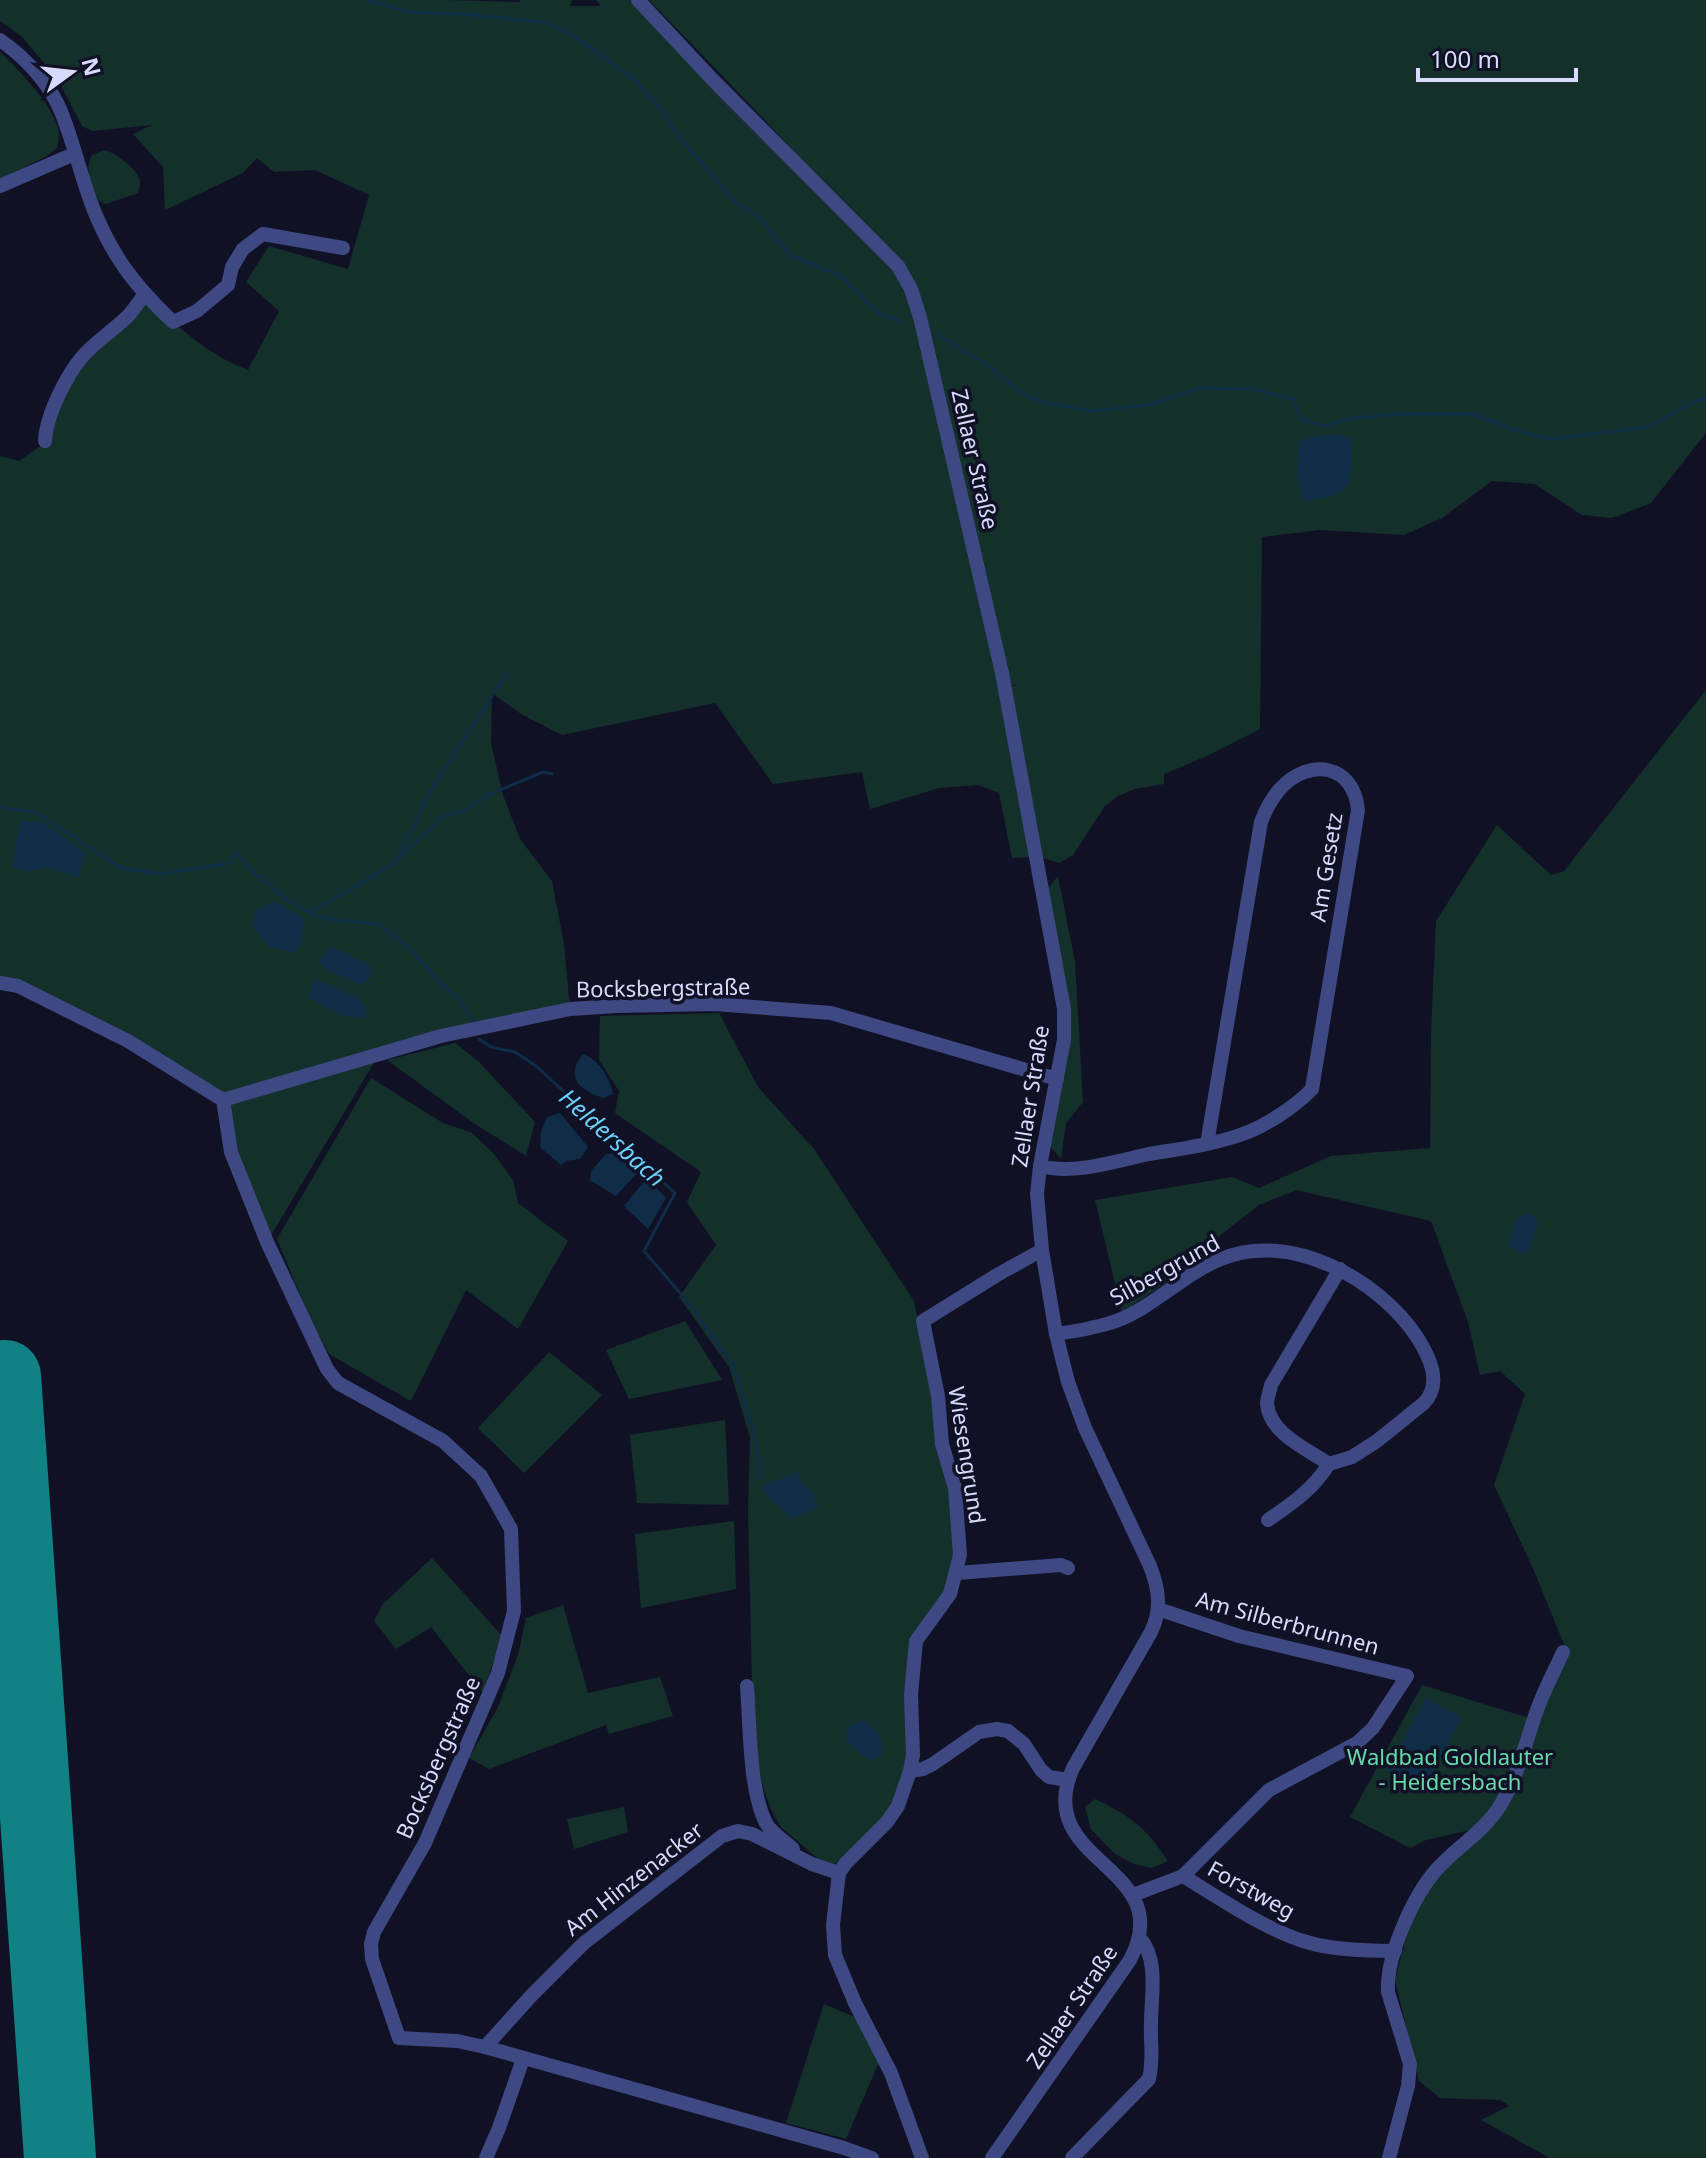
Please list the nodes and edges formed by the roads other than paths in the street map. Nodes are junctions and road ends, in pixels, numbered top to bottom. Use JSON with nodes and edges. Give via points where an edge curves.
{"nodes":[{"id":1,"x":638,"y":0,"type":"edge"},
{"id":2,"x":0,"y":40,"type":"edge"},
{"id":3,"x":74,"y":154,"type":"junction"},
{"id":4,"x":0,"y":186,"type":"edge"},
{"id":5,"x":343,"y":248,"type":"dead end"},
{"id":6,"x":144,"y":295,"type":"junction"},
{"id":7,"x":45,"y":441,"type":"dead end"},
{"id":8,"x":0,"y":983,"type":"edge"},
{"id":9,"x":1057,"y":1079,"type":"junction"},
{"id":10,"x":223,"y":1100,"type":"junction"},
{"id":11,"x":1207,"y":1144,"type":"junction"},
{"id":12,"x":1040,"y":1166,"type":"junction"},
{"id":13,"x":1042,"y":1250,"type":"junction"},
{"id":14,"x":1340,"y":1269,"type":"junction"},
{"id":15,"x":1056,"y":1334,"type":"junction"},
{"id":16,"x":1329,"y":1464,"type":"junction"},
{"id":17,"x":1268,"y":1520,"type":"dead end"},
{"id":18,"x":1068,"y":1568,"type":"dead end"},
{"id":19,"x":957,"y":1573,"type":"junction"},
{"id":20,"x":1158,"y":1609,"type":"junction"},
{"id":21,"x":1563,"y":1652,"type":"dead end"},
{"id":22,"x":747,"y":1686,"type":"dead end"},
{"id":23,"x":910,"y":1771,"type":"junction"},
{"id":24,"x":1068,"y":1780,"type":"junction"},
{"id":25,"x":812,"y":1864,"type":"junction"},
{"id":26,"x":839,"y":1873,"type":"junction"},
{"id":27,"x":1183,"y":1876,"type":"junction"},
{"id":28,"x":1133,"y":1895,"type":"junction"},
{"id":29,"x":1140,"y":1938,"type":"junction"},
{"id":30,"x":1395,"y":1951,"type":"junction"},
{"id":31,"x":485,"y":2047,"type":"junction"},
{"id":32,"x":523,"y":2059,"type":"junction"},
{"id":33,"x":486,"y":2158,"type":"edge"},
{"id":34,"x":872,"y":2158,"type":"edge"},
{"id":35,"x":922,"y":2158,"type":"edge"},
{"id":36,"x":992,"y":2158,"type":"edge"},
{"id":37,"x":1072,"y":2158,"type":"edge"},
{"id":38,"x":1389,"y":2158,"type":"edge"}],
"edges":[{"from":1,"to":9,"type":"street","name":"Zellaer Straße","via":[[898,266],[911,289],[1005,687],[1064,1009]]},
{"from":2,"to":3,"type":"street","via":[[48,88]]},
{"from":3,"to":4,"type":"street"},
{"from":3,"to":6,"type":"street","via":[[105,235]]},
{"from":5,"to":6,"type":"street","via":[[263,234],[243,249],[228,285],[197,311],[173,322]]},
{"from":6,"to":7,"type":"street","via":[[71,372]]},
{"from":8,"to":10,"type":"street","via":[[18,986],[128,1041]]},
{"from":9,"to":10,"type":"street","name":"Bocksbergstraße","via":[[831,1013],[715,1004],[617,1006],[570,1009],[441,1036]]},
{"from":9,"to":12,"type":"street","name":"Zellaer Straße"},
{"from":10,"to":31,"type":"street","name":"Bocksbergstraße","via":[[231,1152],[327,1369],[338,1383],[443,1441],[481,1476],[511,1529],[514,1611],[498,1673],[425,1843],[371,1944],[399,2038]]},
{"from":11,"to":11,"type":"street","name":"Am Gesetz","via":[[1243,1135],[1296,1105],[1312,1089],[1358,810],[1348,781],[1331,770],[1305,772],[1281,787],[1261,822]]},
{"from":11,"to":12,"type":"street","name":"Am Gesetz","via":[[1079,1167]]},
{"from":12,"to":13,"type":"street","name":"Zellaer Straße"},
{"from":13,"to":15,"type":"street","name":"Zellaer Straße"},
{"from":13,"to":19,"type":"street","name":"Wiesengrund","via":[[923,1321],[942,1444],[955,1488]]},
{"from":14,"to":15,"type":"street","name":"Silbergrund","via":[[1303,1255],[1243,1252],[1206,1266],[1117,1321]]},
{"from":14,"to":16,"type":"street","via":[[1271,1385],[1267,1402],[1271,1418],[1286,1437]]},
{"from":14,"to":16,"type":"street","name":"Silbergrund","via":[[1406,1321],[1428,1355],[1433,1388],[1424,1403],[1381,1438],[1352,1457]]},
{"from":15,"to":20,"type":"street","name":"Zellaer Straße","via":[[1085,1428],[1155,1579]]},
{"from":16,"to":17,"type":"street","name":"Silbergrund","via":[[1318,1481]]},
{"from":18,"to":19,"type":"street"},
{"from":19,"to":23,"type":"street","name":"Wiesengrund","via":[[950,1594],[916,1641]]},
{"from":20,"to":24,"type":"street","via":[[1151,1632]]},
{"from":20,"to":27,"type":"street","name":"Am Silberbrunnen","via":[[1239,1636],[1407,1676],[1357,1743],[1269,1790]]},
{"from":21,"to":30,"type":"street","via":[[1502,1803],[1489,1823],[1420,1891]]},
{"from":22,"to":25,"type":"street","via":[[754,1778],[767,1825]]},
{"from":23,"to":24,"type":"street","via":[[933,1764],[979,1732],[997,1729],[1024,1744],[1049,1777]]},
{"from":23,"to":26,"type":"street","name":"Wiesengrund","via":[[887,1822]]},
{"from":24,"to":28,"type":"street","via":[[1065,1805],[1072,1826]]},
{"from":25,"to":26,"type":"street","name":"Am Hinzenacker"},
{"from":25,"to":31,"type":"street","name":"Am Hinzenacker","via":[[752,1834],[722,1836],[584,1943]]},
{"from":26,"to":35,"type":"street","via":[[835,1955],[891,2073]]},
{"from":27,"to":28,"type":"street"},
{"from":27,"to":30,"type":"street","name":"Forstweg","via":[[1271,1928],[1306,1942]]},
{"from":28,"to":29,"type":"street","name":"Zellaer Straße","via":[[1141,1916]]},
{"from":29,"to":36,"type":"street","name":"Zellaer Straße"},
{"from":29,"to":37,"type":"street","via":[[1147,1946],[1152,1986],[1149,2079]]},
{"from":30,"to":38,"type":"street","via":[[1388,1992],[1410,2064]]},
{"from":31,"to":32,"type":"street","name":"Bocksbergstraße"},
{"from":32,"to":33,"type":"street"},
{"from":32,"to":34,"type":"street","name":"Bocksbergstraße"}]}
